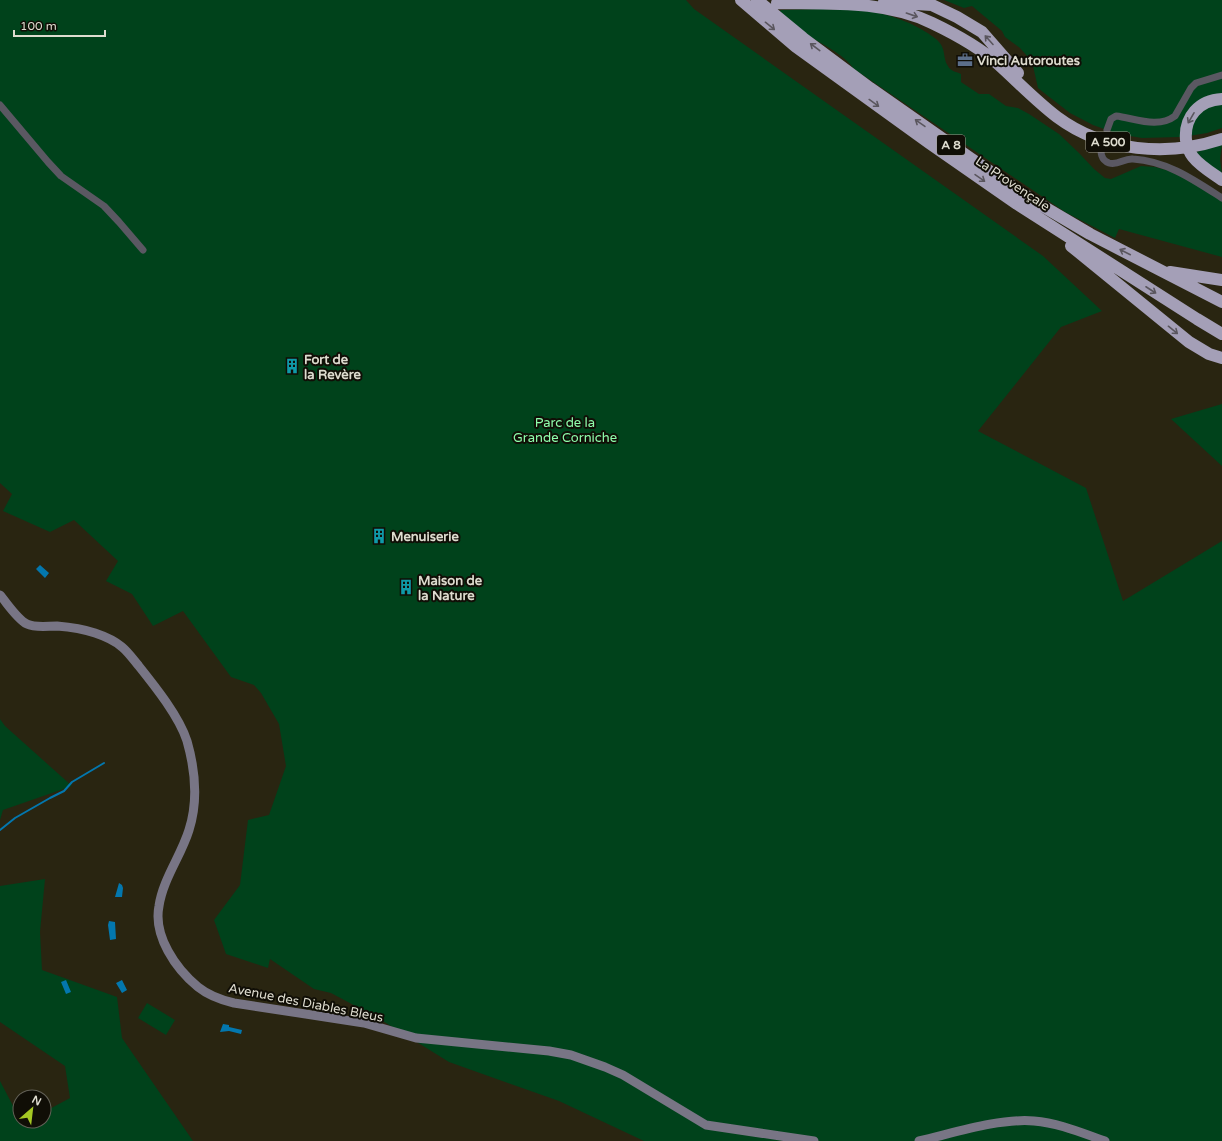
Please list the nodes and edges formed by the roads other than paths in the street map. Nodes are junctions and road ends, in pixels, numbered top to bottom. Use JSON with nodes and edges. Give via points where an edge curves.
{"nodes":[{"id":1,"x":740,"y":0,"type":"edge"},
{"id":2,"x":757,"y":0,"type":"edge"},
{"id":3,"x":845,"y":0,"type":"edge"},
{"id":4,"x":776,"y":3,"type":"dead end"},
{"id":5,"x":1222,"y":75,"type":"edge"},
{"id":6,"x":1222,"y":99,"type":"edge"},
{"id":7,"x":0,"y":105,"type":"edge"},
{"id":8,"x":1107,"y":130,"type":"dead end"},
{"id":9,"x":1222,"y":134,"type":"edge"},
{"id":10,"x":1222,"y":139,"type":"edge"},
{"id":11,"x":1203,"y":142,"type":"junction"},
{"id":12,"x":1102,"y":145,"type":"dead end"},
{"id":13,"x":1174,"y":147,"type":"junction"},
{"id":14,"x":1222,"y":180,"type":"edge"},
{"id":15,"x":1222,"y":198,"type":"edge"},
{"id":16,"x":1035,"y":216,"type":"junction"},
{"id":17,"x":143,"y":250,"type":"dead end"},
{"id":18,"x":1159,"y":270,"type":"junction"},
{"id":19,"x":1222,"y":280,"type":"edge"},
{"id":20,"x":1222,"y":302,"type":"edge"},
{"id":21,"x":1222,"y":334,"type":"edge"},
{"id":22,"x":1222,"y":358,"type":"edge"},
{"id":23,"x":0,"y":595,"type":"edge"},
{"id":24,"x":814,"y":1141,"type":"edge"},
{"id":25,"x":919,"y":1141,"type":"edge"},
{"id":26,"x":1105,"y":1141,"type":"edge"}],
"edges":[{"from":1,"to":16,"type":"highway","name":"La Provençale","number":"A 8","one_way":true,"via":[[829,71]]},
{"from":18,"to":2,"type":"highway","name":"La Provençale","number":"A 8","one_way":true,"via":[[1070,223],[1021,192],[870,88]]},
{"from":13,"to":3,"type":"highway","number":"A 500","one_way":true,"via":[[1124,140],[1091,130],[1073,121],[1044,100],[982,32],[937,7],[917,3]]},
{"from":4,"to":13,"type":"highway","number":"A 500","one_way":true,"via":[[863,5],[892,9],[919,17],[982,51],[1038,103],[1075,129],[1095,138],[1125,146],[1156,150]]},
{"from":5,"to":8,"type":"street","via":[[1196,83],[1171,119],[1149,122],[1116,116],[1111,118]]},
{"from":6,"to":14,"type":"highway","one_way":true,"via":[[1204,104],[1196,110],[1187,125],[1186,136],[1193,158]]},
{"from":7,"to":17,"type":"street","via":[[61,176],[104,206]]},
{"from":9,"to":11,"type":"highway","number":"A 500"},
{"from":10,"to":11,"type":"highway","number":"A 500"},
{"from":11,"to":13,"type":"highway","number":"A 500"},
{"from":12,"to":15,"type":"street","via":[[1101,154],[1109,163],[1132,159],[1166,165]]},
{"from":16,"to":21,"type":"highway","name":"La Provençale","number":"A 8","one_way":true},
{"from":16,"to":22,"type":"highway","one_way":true,"via":[[1189,342],[1209,354]]},
{"from":18,"to":19,"type":"highway"},
{"from":18,"to":20,"type":"highway","name":"La Provençale","number":"A 8"},
{"from":23,"to":24,"type":"main road","name":"Avenue des Diables Bleus","via":[[27,624],[85,630],[104,636],[122,647],[158,690],[179,724],[191,758],[195,797],[189,829],[158,907],[159,921],[160,932],[173,959],[199,988],[234,1003],[364,1023],[416,1038],[549,1050],[571,1055],[623,1075],[706,1125]]},
{"from":25,"to":26,"type":"main road","via":[[994,1124],[1034,1121],[1062,1126]]}]}
